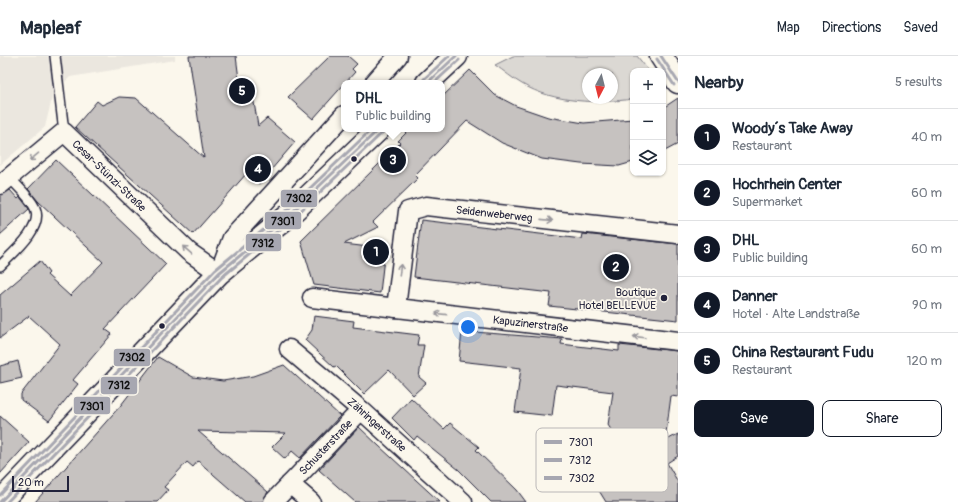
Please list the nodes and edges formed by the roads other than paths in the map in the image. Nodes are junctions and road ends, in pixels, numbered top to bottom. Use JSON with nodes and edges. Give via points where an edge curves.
{"nodes":[{"id":1,"x":55,"y":56,"type":"edge"},
{"id":2,"x":398,"y":56,"type":"edge"},
{"id":3,"x":456,"y":56,"type":"edge"},
{"id":4,"x":661,"y":56,"type":"edge"},
{"id":5,"x":377,"y":80,"type":"edge"},
{"id":6,"x":430,"y":80,"type":"edge"},
{"id":7,"x":678,"y":82,"type":"edge"},
{"id":8,"x":341,"y":118,"type":"edge"},
{"id":9,"x":64,"y":132,"type":"junction"},
{"id":10,"x":375,"y":132,"type":"edge"},
{"id":11,"x":5,"y":181,"type":"edge"},
{"id":12,"x":678,"y":234,"type":"edge"},
{"id":13,"x":0,"y":266,"type":"edge"},
{"id":14,"x":219,"y":273,"type":"junction"},
{"id":15,"x":312,"y":298,"type":"dead end"},
{"id":16,"x":396,"y":308,"type":"junction"},
{"id":17,"x":678,"y":341,"type":"edge"},
{"id":18,"x":289,"y":349,"type":"dead end"},
{"id":19,"x":361,"y":410,"type":"junction"},
{"id":20,"x":290,"y":484,"type":"junction"},
{"id":21,"x":0,"y":502,"type":"edge"},
{"id":22,"x":273,"y":502,"type":"edge"},
{"id":23,"x":311,"y":502,"type":"edge"},
{"id":24,"x":463,"y":502,"type":"edge"}],
"edges":[{"from":1,"to":9,"type":"lane"},
{"from":2,"to":5,"type":"street"},
{"from":3,"to":6,"type":"main road"},
{"from":4,"to":7,"type":"main road"},
{"from":8,"to":14,"type":"street","via":[[232,238]]},
{"from":9,"to":11,"type":"street","name":"Cesar-Stünzi-Straße","one_way":true},
{"from":14,"to":9,"type":"street","name":"Cesar-Stünzi-Straße","one_way":true,"via":[[189,252]]},
{"from":10,"to":14,"type":"main road","via":[[287,218]]},
{"from":11,"to":13,"type":"lane","via":[[35,207],[37,216],[29,237]]},
{"from":16,"to":12,"type":"street","name":"Seidenweberweg","one_way":true,"via":[[408,211],[426,206]]},
{"from":14,"to":21,"type":"main road"},
{"from":15,"to":16,"type":"street","name":"Kapuzinerstraße"},
{"from":17,"to":16,"type":"street","name":"Kapuzinerstraße","one_way":true},
{"from":18,"to":19,"type":"street","name":"Zähringerstraße"},
{"from":19,"to":20,"type":"street","name":"Schusterstraße"},
{"from":19,"to":24,"type":"street","name":"Zähringerstraße"},
{"from":20,"to":22,"type":"street","name":"Schusterstraße"},
{"from":20,"to":23,"type":"street","name":"Schusterstraße"}]}
